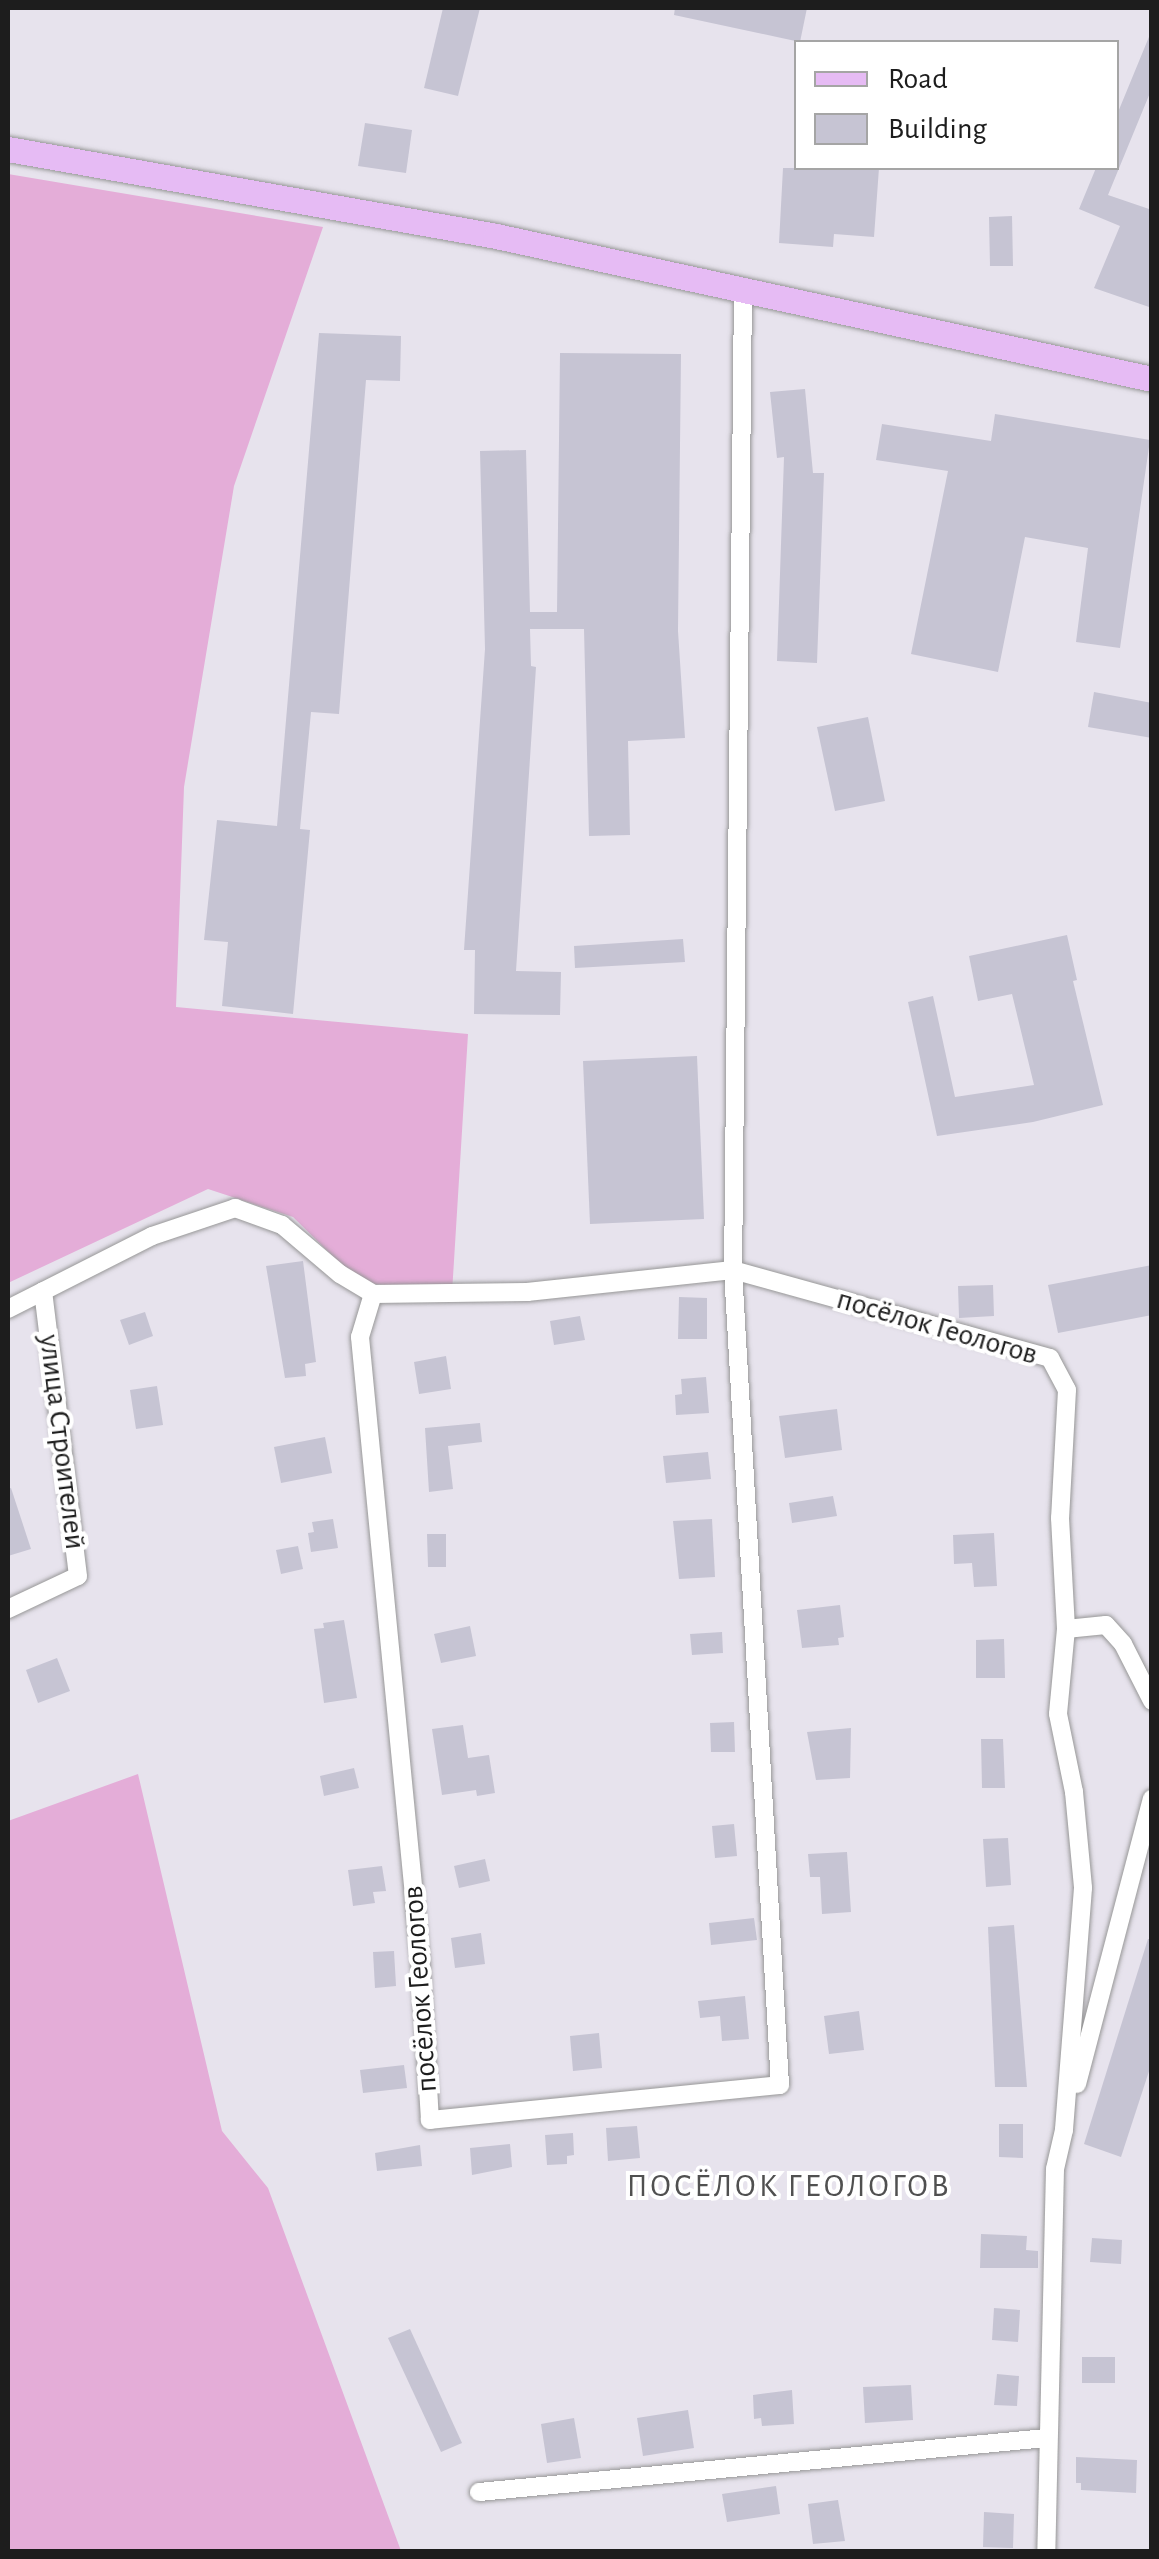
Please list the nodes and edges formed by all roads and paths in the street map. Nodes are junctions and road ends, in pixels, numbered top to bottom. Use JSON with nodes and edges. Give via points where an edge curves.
{"nodes":[{"id":1,"x":8,"y":149,"type":"edge"},
{"id":2,"x":742,"y":288,"type":"junction"},
{"id":3,"x":1152,"y":379,"type":"edge"},
{"id":4,"x":733,"y":1270,"type":"junction"},
{"id":5,"x":43,"y":1291,"type":"junction"},
{"id":6,"x":373,"y":1294,"type":"junction"},
{"id":7,"x":8,"y":1309,"type":"edge"},
{"id":8,"x":8,"y":1609,"type":"edge"},
{"id":9,"x":1066,"y":1628,"type":"junction"},
{"id":10,"x":1152,"y":1700,"type":"edge"},
{"id":11,"x":1152,"y":1799,"type":"edge"},
{"id":12,"x":1064,"y":2130,"type":"junction"},
{"id":13,"x":1046,"y":2438,"type":"junction"},
{"id":14,"x":479,"y":2492,"type":"dead end"},
{"id":15,"x":1046,"y":2552,"type":"edge"}],
"edges":[{"from":1,"to":2,"type":"street","via":[[496,236]]},
{"from":2,"to":3,"type":"street"},
{"from":2,"to":4,"type":"street"},
{"from":4,"to":6,"type":"street","name":"посёлок Геологов","via":[[528,1292]]},
{"from":4,"to":6,"type":"street","name":"посёлок Геологов","via":[[780,2085],[430,2120],[360,1337]]},
{"from":4,"to":9,"type":"street","name":"посёлок Геологов","via":[[1050,1358],[1067,1390],[1060,1518]]},
{"from":5,"to":6,"type":"street","via":[[152,1236],[235,1208],[282,1225]]},
{"from":5,"to":7,"type":"street"},
{"from":5,"to":8,"type":"street","name":"улица Строителей","via":[[78,1576]]},
{"from":9,"to":10,"type":"street","via":[[1106,1625]]},
{"from":9,"to":12,"type":"street","name":"посёлок Геологов","via":[[1058,1714],[1083,1888]]},
{"from":11,"to":12,"type":"street","name":"посёлок Геологов"},
{"from":12,"to":13,"type":"street","name":"посёлок Геологов","via":[[1055,2170]]},
{"from":13,"to":14,"type":"street"},
{"from":13,"to":15,"type":"street","name":"посёлок Геологов"}]}
